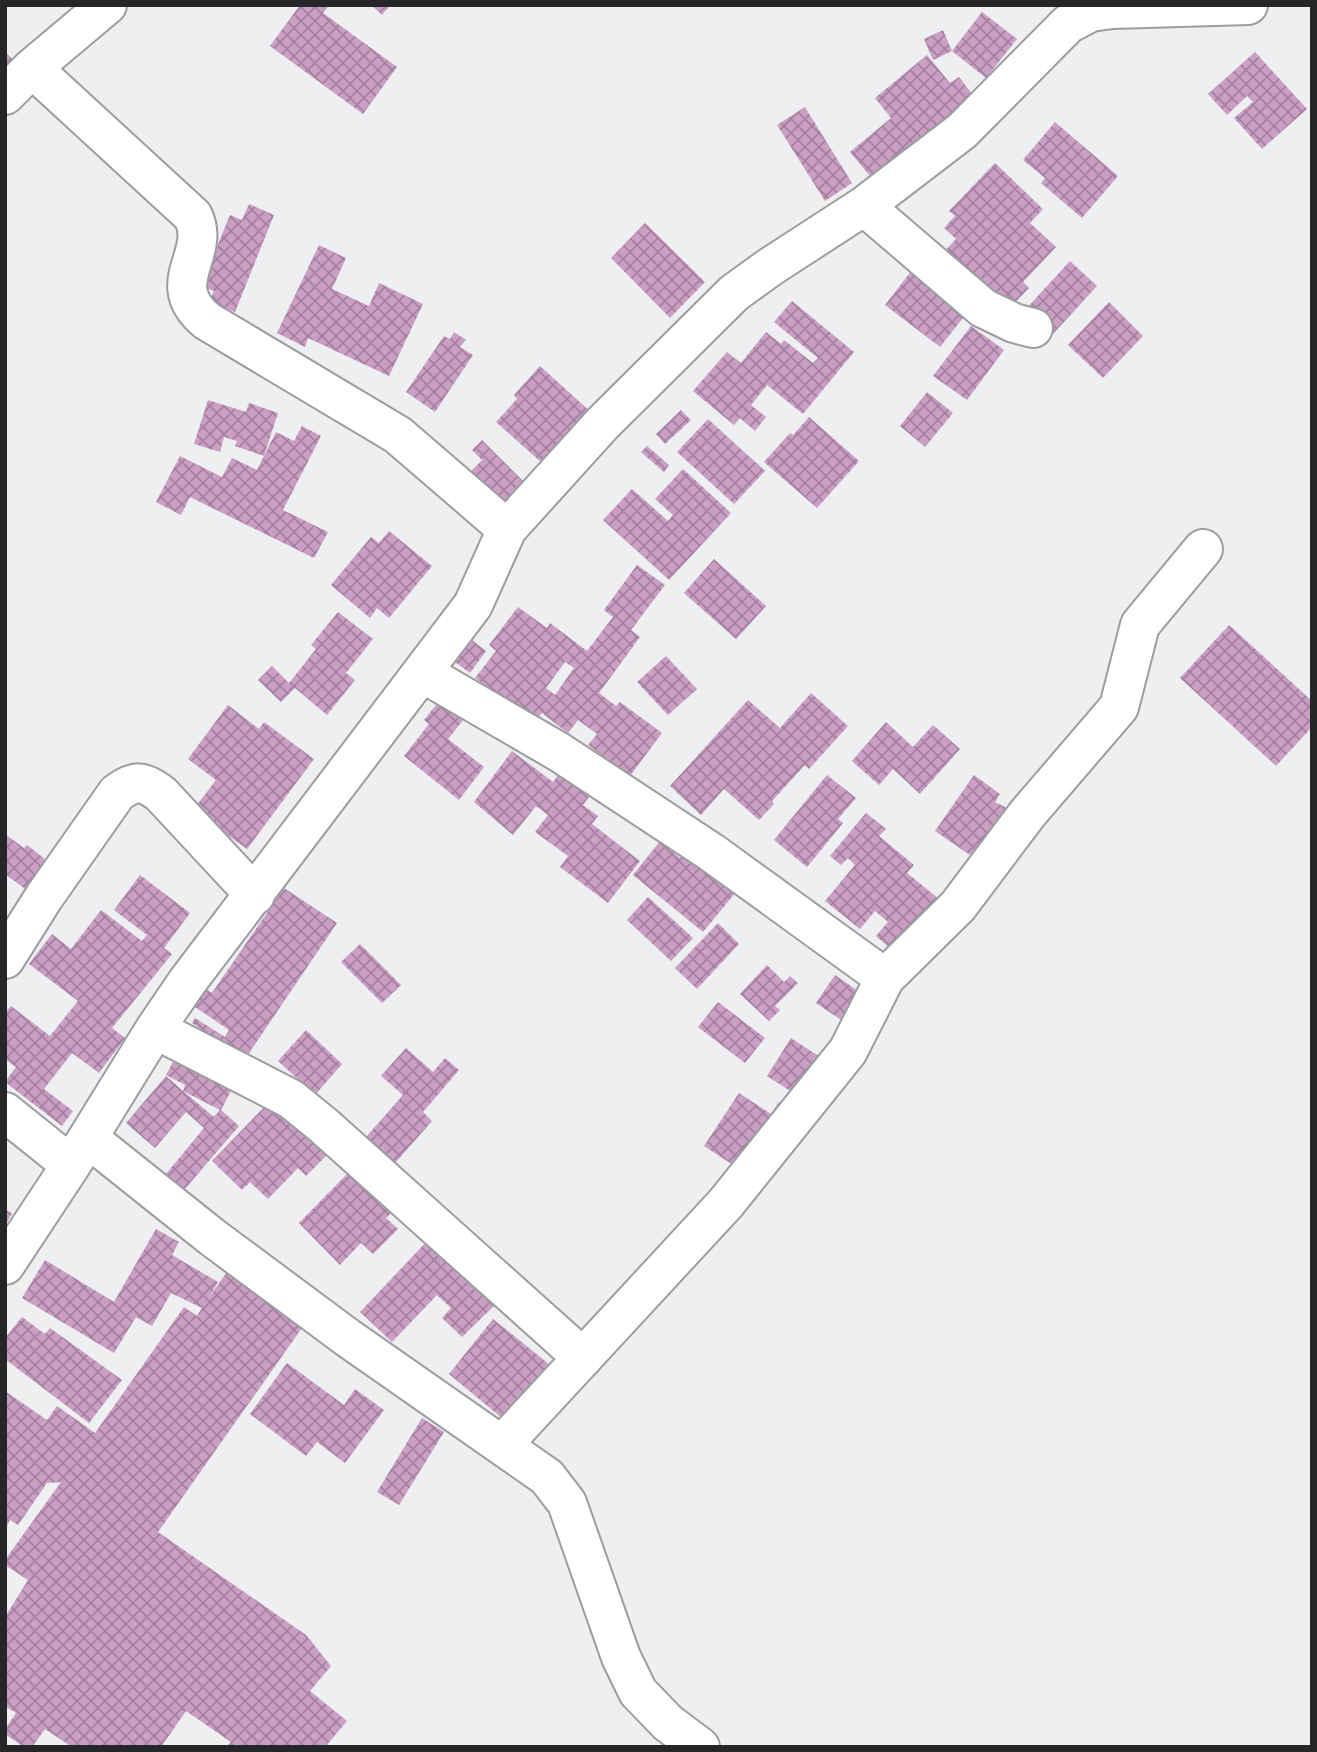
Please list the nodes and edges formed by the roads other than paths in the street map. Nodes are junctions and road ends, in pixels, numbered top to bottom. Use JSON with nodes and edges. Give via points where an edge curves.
{"nodes":[{"id":1,"x":107,"y":5,"type":"edge"},
{"id":2,"x":1248,"y":5,"type":"edge"},
{"id":3,"x":32,"y":68,"type":"junction"},
{"id":4,"x":5,"y":95,"type":"edge"},
{"id":5,"x":864,"y":206,"type":"junction"},
{"id":6,"x":1033,"y":328,"type":"dead end"},
{"id":7,"x":506,"y":529,"type":"junction"},
{"id":8,"x":1203,"y":549,"type":"dead end"},
{"id":9,"x":423,"y":673,"type":"junction"},
{"id":10,"x":255,"y":895,"type":"junction"},
{"id":11,"x":5,"y":960,"type":"edge"},
{"id":12,"x":885,"y":978,"type":"junction"},
{"id":13,"x":155,"y":1029,"type":"junction"},
{"id":14,"x":5,"y":1112,"type":"edge"},
{"id":15,"x":80,"y":1152,"type":"junction"},
{"id":16,"x":5,"y":1265,"type":"edge"},
{"id":17,"x":583,"y":1358,"type":"junction"},
{"id":18,"x":502,"y":1445,"type":"junction"},
{"id":19,"x":700,"y":1747,"type":"edge"}],
"edges":[{"from":1,"to":3,"type":"street"},
{"from":2,"to":5,"type":"street","via":[[1112,9],[1091,12],[1068,24],[962,131]]},
{"from":3,"to":4,"type":"street"},
{"from":3,"to":7,"type":"street","via":[[193,216],[198,232],[187,298],[195,311],[398,435]]},
{"from":5,"to":6,"type":"street","via":[[983,308]]},
{"from":5,"to":7,"type":"street","via":[[734,293]]},
{"from":7,"to":9,"type":"street","via":[[473,605]]},
{"from":8,"to":12,"type":"street","via":[[1140,625],[1119,707],[1028,813],[958,906]]},
{"from":9,"to":10,"type":"street"},
{"from":9,"to":12,"type":"street","via":[[559,752],[699,844]]},
{"from":10,"to":11,"type":"street","via":[[160,794],[148,784],[131,783],[117,793]]},
{"from":10,"to":13,"type":"street"},
{"from":12,"to":17,"type":"street","via":[[848,1051],[726,1203]]},
{"from":13,"to":15,"type":"street"},
{"from":13,"to":17,"type":"street","via":[[291,1100]]},
{"from":14,"to":15,"type":"street"},
{"from":15,"to":16,"type":"street"},
{"from":15,"to":18,"type":"street","via":[[233,1253]]},
{"from":17,"to":18,"type":"street"},
{"from":18,"to":19,"type":"street","via":[[547,1477],[568,1503],[621,1657],[638,1692]]}]}
